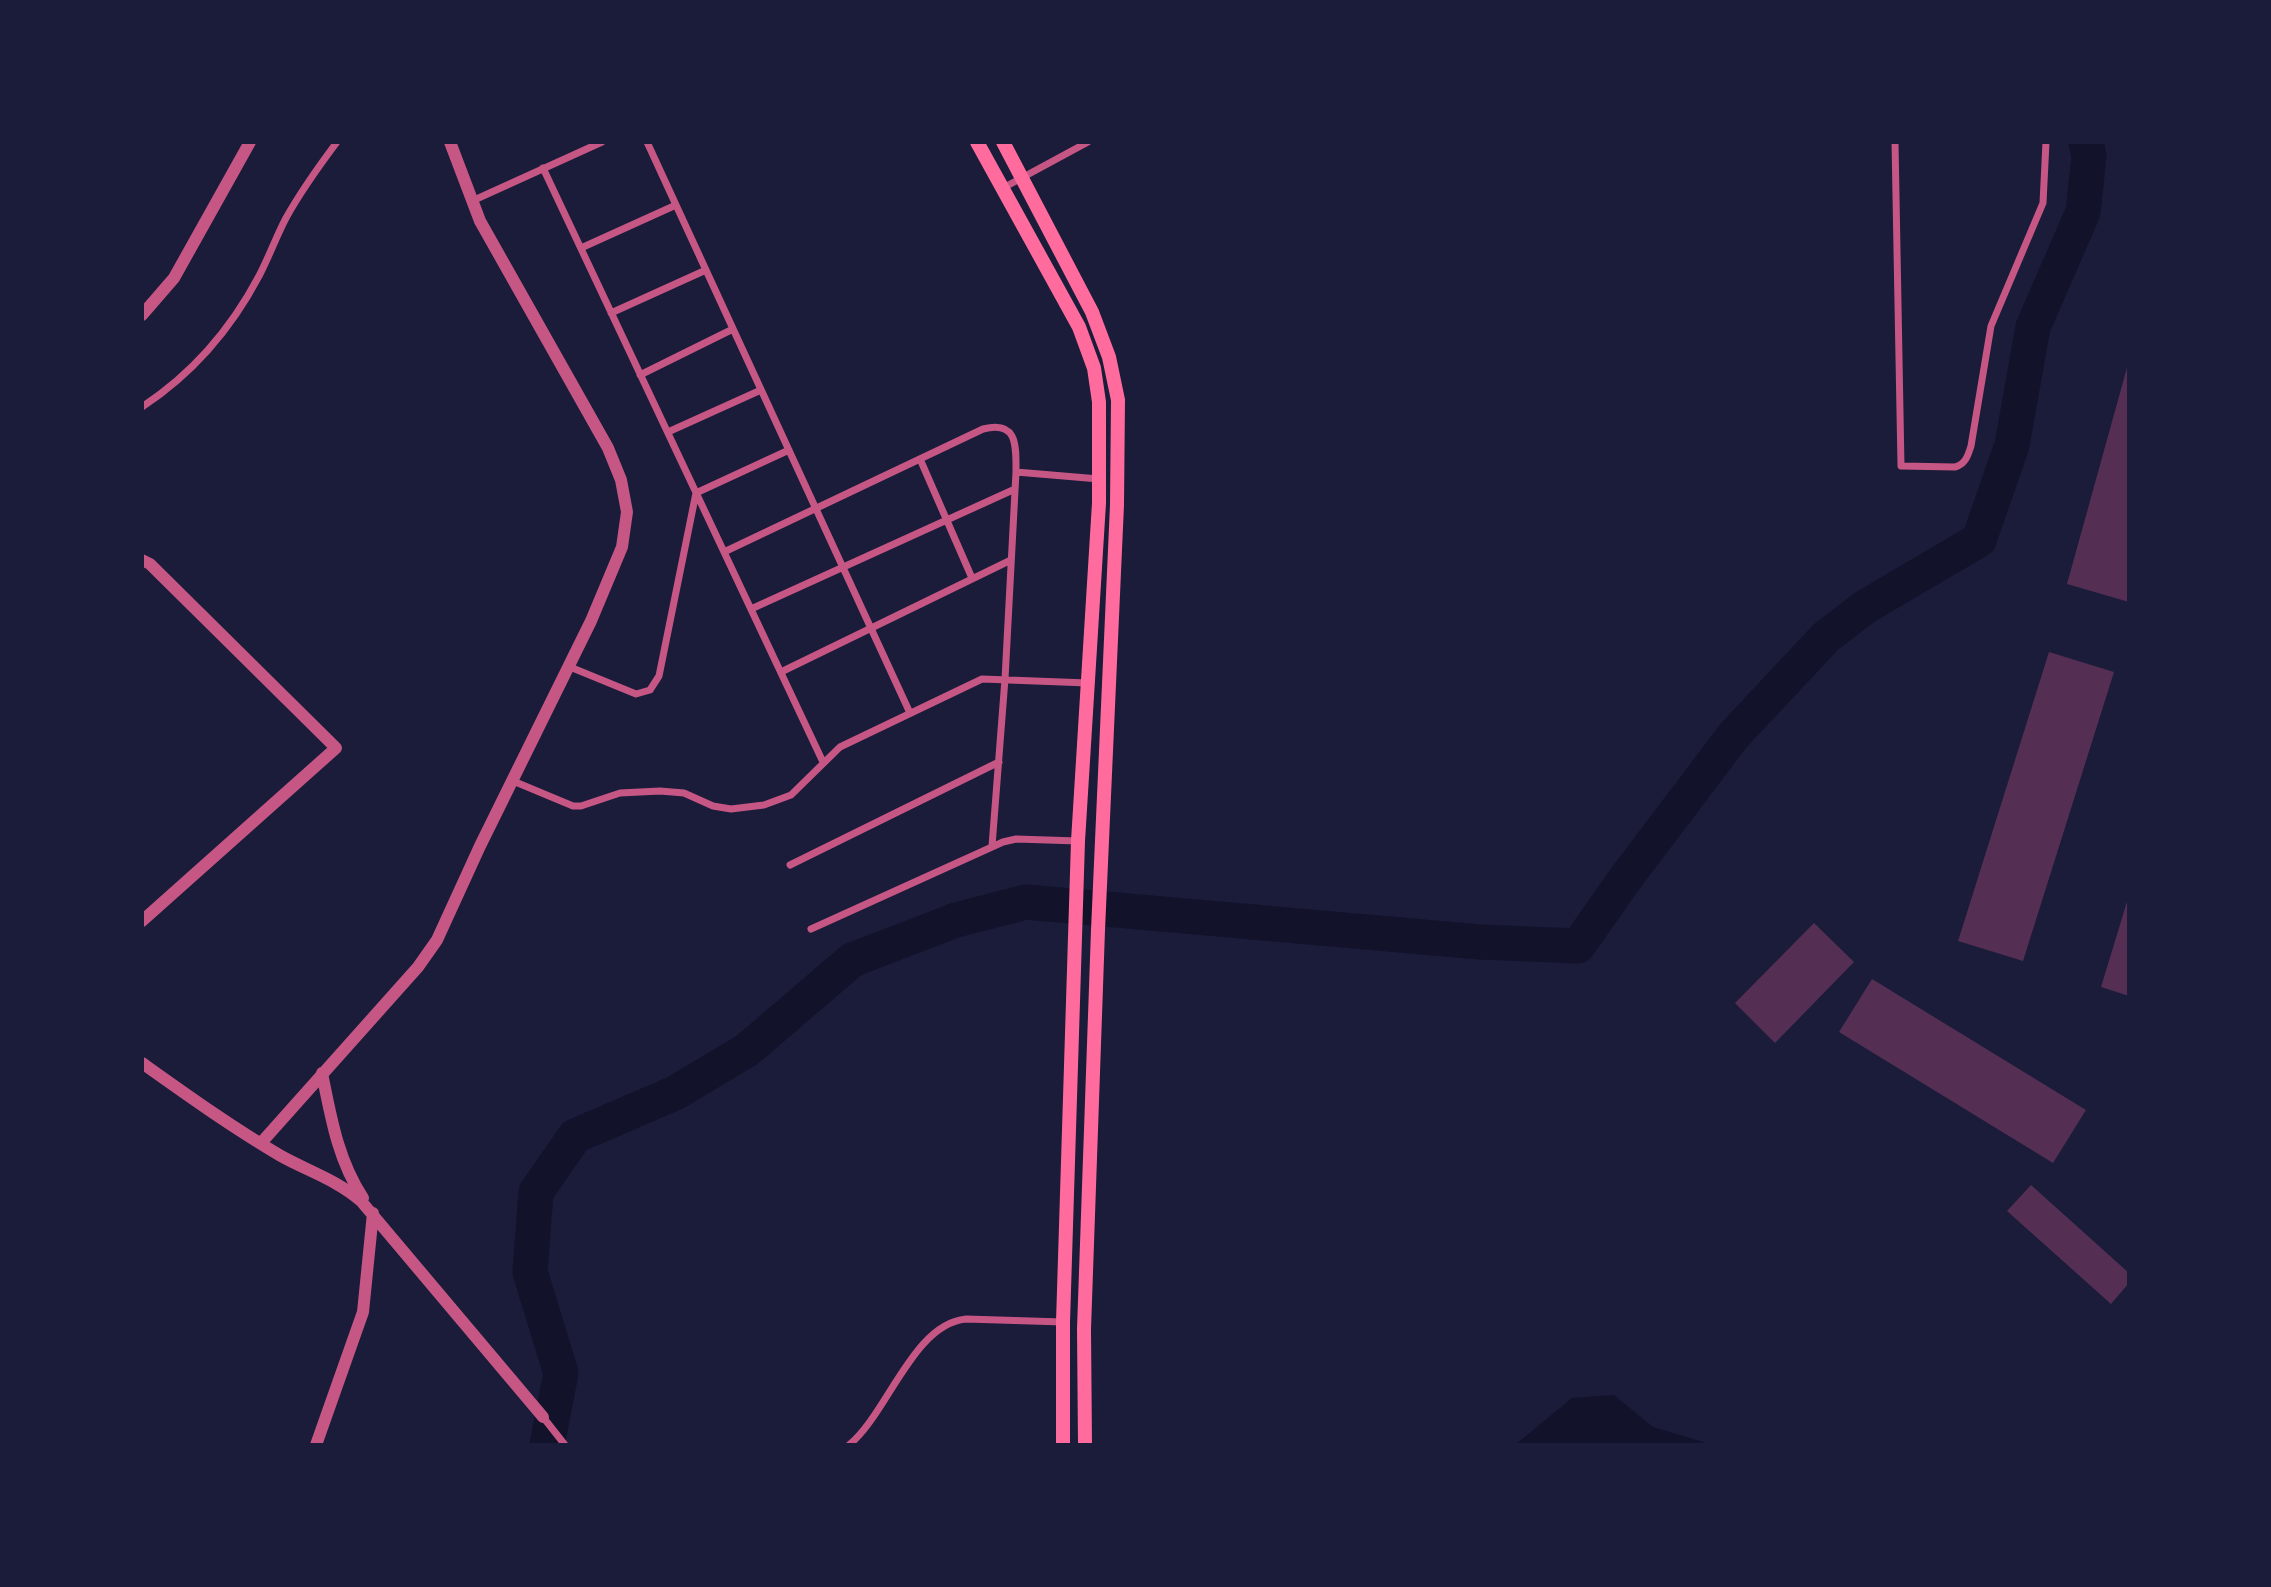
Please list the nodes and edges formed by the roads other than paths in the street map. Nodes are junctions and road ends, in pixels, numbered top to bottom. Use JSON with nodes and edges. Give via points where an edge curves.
{"nodes":[{"id":1,"x":250,"y":142,"type":"edge"},
{"id":2,"x":337,"y":142,"type":"edge"},
{"id":3,"x":450,"y":142,"type":"edge"},
{"id":4,"x":602,"y":142,"type":"edge"},
{"id":5,"x":647,"y":142,"type":"edge"},
{"id":6,"x":977,"y":142,"type":"edge"},
{"id":7,"x":1003,"y":142,"type":"edge"},
{"id":8,"x":1088,"y":142,"type":"edge"},
{"id":9,"x":1895,"y":142,"type":"edge"},
{"id":10,"x":2046,"y":142,"type":"edge"},
{"id":11,"x":543,"y":168,"type":"junction"},
{"id":12,"x":1022,"y":178,"type":"junction"},
{"id":13,"x":1003,"y":188,"type":"junction"},
{"id":14,"x":471,"y":201,"type":"junction"},
{"id":15,"x":676,"y":205,"type":"junction"},
{"id":16,"x":581,"y":248,"type":"junction"},
{"id":17,"x":706,"y":270,"type":"junction"},
{"id":18,"x":611,"y":313,"type":"junction"},
{"id":19,"x":142,"y":315,"type":"edge"},
{"id":20,"x":733,"y":329,"type":"junction"},
{"id":21,"x":640,"y":375,"type":"junction"},
{"id":22,"x":761,"y":390,"type":"junction"},
{"id":23,"x":142,"y":407,"type":"edge"},
{"id":24,"x":668,"y":432,"type":"junction"},
{"id":25,"x":789,"y":450,"type":"junction"},
{"id":26,"x":920,"y":459,"type":"junction"},
{"id":27,"x":1016,"y":472,"type":"junction"},
{"id":28,"x":1099,"y":479,"type":"junction"},
{"id":29,"x":1015,"y":489,"type":"junction"},
{"id":30,"x":696,"y":493,"type":"junction"},
{"id":31,"x":816,"y":509,"type":"junction"},
{"id":32,"x":946,"y":520,"type":"junction"},
{"id":33,"x":724,"y":552,"type":"junction"},
{"id":34,"x":142,"y":560,"type":"edge"},
{"id":35,"x":1011,"y":560,"type":"junction"},
{"id":36,"x":843,"y":567,"type":"junction"},
{"id":37,"x":972,"y":578,"type":"junction"},
{"id":38,"x":751,"y":609,"type":"junction"},
{"id":39,"x":871,"y":628,"type":"junction"},
{"id":40,"x":570,"y":667,"type":"junction"},
{"id":41,"x":781,"y":672,"type":"junction"},
{"id":42,"x":1005,"y":680,"type":"junction"},
{"id":43,"x":1088,"y":683,"type":"junction"},
{"id":44,"x":910,"y":713,"type":"junction"},
{"id":45,"x":823,"y":762,"type":"junction"},
{"id":46,"x":999,"y":762,"type":"junction"},
{"id":47,"x":513,"y":781,"type":"junction"},
{"id":48,"x":1078,"y":841,"type":"junction"},
{"id":49,"x":992,"y":846,"type":"junction"},
{"id":50,"x":790,"y":865,"type":"dead end"},
{"id":51,"x":142,"y":920,"type":"edge"},
{"id":52,"x":811,"y":929,"type":"dead end"},
{"id":53,"x":142,"y":1063,"type":"edge"},
{"id":54,"x":322,"y":1073,"type":"junction"},
{"id":55,"x":261,"y":1143,"type":"junction"},
{"id":56,"x":373,"y":1213,"type":"junction"},
{"id":57,"x":1063,"y":1322,"type":"junction"},
{"id":58,"x":543,"y":1417,"type":"joint"},
{"id":59,"x":316,"y":1445,"type":"edge"},
{"id":60,"x":565,"y":1445,"type":"edge"},
{"id":61,"x":849,"y":1445,"type":"edge"},
{"id":62,"x":1063,"y":1445,"type":"edge"},
{"id":63,"x":1085,"y":1445,"type":"edge"}],
"edges":[{"from":1,"to":19,"type":"street","via":[[174,278]]},
{"from":2,"to":23,"type":"street","via":[[287,217],[230,323],[201,359]]},
{"from":3,"to":14,"type":"street"},
{"from":4,"to":11,"type":"street"},
{"from":5,"to":15,"type":"street"},
{"from":6,"to":13,"type":"main road"},
{"from":7,"to":12,"type":"main road"},
{"from":8,"to":12,"type":"street"},
{"from":9,"to":10,"type":"street","via":[[1901,466],[1955,467],[1966,460],[1971,446],[1993,319],[2043,203]]},
{"from":11,"to":14,"type":"street"},
{"from":11,"to":16,"type":"street"},
{"from":12,"to":13,"type":"street"},
{"from":12,"to":63,"type":"main road","via":[[1097,323],[1118,400],[1085,1316]]},
{"from":13,"to":28,"type":"main road","via":[[1065,300],[1094,368],[1100,402]]},
{"from":14,"to":40,"type":"street","via":[[608,448],[626,496],[622,547]]},
{"from":15,"to":16,"type":"street"},
{"from":15,"to":17,"type":"street"},
{"from":16,"to":18,"type":"street"},
{"from":17,"to":18,"type":"street"},
{"from":17,"to":20,"type":"street"},
{"from":18,"to":21,"type":"street"},
{"from":20,"to":21,"type":"street"},
{"from":20,"to":22,"type":"street"},
{"from":21,"to":24,"type":"street"},
{"from":22,"to":24,"type":"street"},
{"from":22,"to":25,"type":"street"},
{"from":24,"to":30,"type":"street"},
{"from":25,"to":30,"type":"street"},
{"from":25,"to":31,"type":"street"},
{"from":26,"to":27,"type":"street","via":[[984,429],[1001,427],[1014,438]]},
{"from":26,"to":31,"type":"street"},
{"from":26,"to":32,"type":"street"},
{"from":27,"to":28,"type":"street"},
{"from":27,"to":29,"type":"street"},
{"from":28,"to":43,"type":"main road"},
{"from":29,"to":32,"type":"street"},
{"from":29,"to":35,"type":"street"},
{"from":30,"to":33,"type":"street"},
{"from":30,"to":40,"type":"street","via":[[656,684],[636,694]]},
{"from":31,"to":33,"type":"street"},
{"from":31,"to":36,"type":"street"},
{"from":32,"to":36,"type":"street"},
{"from":32,"to":37,"type":"street"},
{"from":33,"to":38,"type":"street"},
{"from":34,"to":51,"type":"street","via":[[336,748]]},
{"from":35,"to":37,"type":"street"},
{"from":35,"to":42,"type":"street"},
{"from":36,"to":38,"type":"street"},
{"from":36,"to":39,"type":"street"},
{"from":37,"to":39,"type":"street"},
{"from":38,"to":41,"type":"street"},
{"from":39,"to":41,"type":"street"},
{"from":39,"to":44,"type":"street"},
{"from":40,"to":47,"type":"street"},
{"from":41,"to":45,"type":"street"},
{"from":42,"to":43,"type":"street"},
{"from":42,"to":44,"type":"street","via":[[982,679]]},
{"from":42,"to":46,"type":"street"},
{"from":43,"to":48,"type":"main road"},
{"from":44,"to":45,"type":"street","via":[[840,747]]},
{"from":45,"to":47,"type":"street","via":[[791,795],[748,808],[713,806],[684,793],[660,791],[620,793],[573,806]]},
{"from":46,"to":49,"type":"street"},
{"from":46,"to":50,"type":"street"},
{"from":47,"to":54,"type":"street","via":[[437,940]]},
{"from":48,"to":49,"type":"street","via":[[1016,839]]},
{"from":48,"to":57,"type":"main road"},
{"from":49,"to":52,"type":"street"},
{"from":53,"to":55,"type":"street"},
{"from":54,"to":55,"type":"street"},
{"from":54,"to":56,"type":"street","via":[[344,1165]]},
{"from":55,"to":56,"type":"street","via":[[347,1189]]},
{"from":56,"to":58,"type":"street"},
{"from":56,"to":59,"type":"street","via":[[363,1312]]},
{"from":57,"to":61,"type":"street","via":[[966,1319],[939,1328],[923,1343]]},
{"from":57,"to":62,"type":"main road"},
{"from":58,"to":60,"type":"street"}]}
